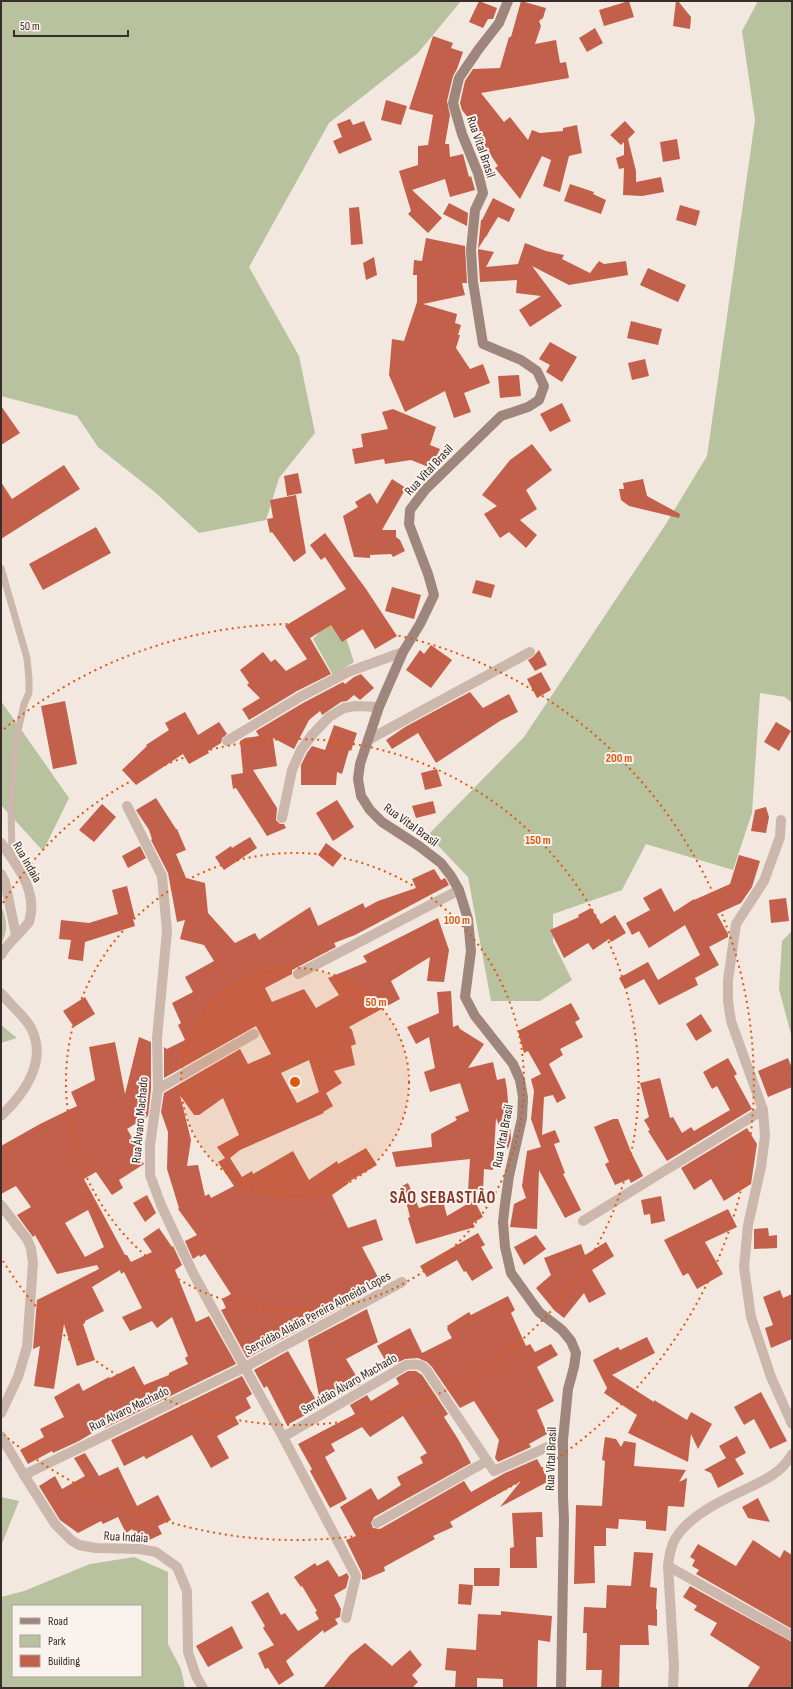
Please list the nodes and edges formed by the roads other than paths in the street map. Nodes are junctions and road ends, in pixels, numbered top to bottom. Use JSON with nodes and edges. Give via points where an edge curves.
{"nodes":[{"id":1,"x":508,"y":1,"type":"edge"},
{"id":2,"x":1,"y":568,"type":"edge"},
{"id":3,"x":403,"y":652,"type":"junction"},
{"id":4,"x":530,"y":652,"type":"dead end"},
{"id":5,"x":379,"y":707,"type":"junction"},
{"id":6,"x":368,"y":740,"type":"junction"},
{"id":7,"x":227,"y":741,"type":"dead end"},
{"id":8,"x":127,"y":806,"type":"dead end"},
{"id":9,"x":282,"y":818,"type":"dead end"},
{"id":10,"x":781,"y":820,"type":"dead end"},
{"id":11,"x":1,"y":843,"type":"edge"},
{"id":12,"x":12,"y":858,"type":"junction"},
{"id":13,"x":1,"y":874,"type":"edge"},
{"id":14,"x":459,"y":890,"type":"junction"},
{"id":15,"x":16,"y":935,"type":"junction"},
{"id":16,"x":1,"y":955,"type":"edge"},
{"id":17,"x":298,"y":974,"type":"dead end"},
{"id":18,"x":1,"y":993,"type":"edge"},
{"id":19,"x":254,"y":1034,"type":"dead end"},
{"id":20,"x":158,"y":1089,"type":"junction"},
{"id":21,"x":763,"y":1110,"type":"junction"},
{"id":22,"x":1,"y":1116,"type":"edge"},
{"id":23,"x":1,"y":1205,"type":"edge"},
{"id":24,"x":584,"y":1221,"type":"dead end"},
{"id":25,"x":402,"y":1282,"type":"dead end"},
{"id":26,"x":245,"y":1366,"type":"junction"},
{"id":27,"x":1,"y":1413,"type":"edge"},
{"id":28,"x":792,"y":1424,"type":"edge"},
{"id":29,"x":1,"y":1436,"type":"edge"},
{"id":30,"x":283,"y":1437,"type":"junction"},
{"id":31,"x":563,"y":1440,"type":"junction"},
{"id":32,"x":792,"y":1454,"type":"edge"},
{"id":33,"x":487,"y":1461,"type":"junction"},
{"id":34,"x":24,"y":1475,"type":"junction"},
{"id":35,"x":377,"y":1523,"type":"dead end"},
{"id":36,"x":668,"y":1566,"type":"junction"},
{"id":37,"x":346,"y":1618,"type":"dead end"},
{"id":38,"x":792,"y":1636,"type":"edge"},
{"id":39,"x":203,"y":1688,"type":"edge"},
{"id":40,"x":561,"y":1688,"type":"edge"},
{"id":41,"x":673,"y":1688,"type":"edge"}],
"edges":[{"from":1,"to":3,"type":"street","name":"Rua Vital Brasil","via":[[499,23],[459,78],[453,102],[483,193],[475,210],[470,250],[483,344],[520,360],[537,371],[544,386],[539,400],[528,407],[500,416],[425,490],[410,510],[409,524],[434,595]]},
{"from":2,"to":12,"type":"lane","via":[[27,658],[29,678],[29,692],[15,744],[11,804]]},
{"from":3,"to":5,"type":"street","name":"Rua Vital Brasil"},
{"from":3,"to":7,"type":"street","via":[[348,672],[300,697]]},
{"from":4,"to":6,"type":"street"},
{"from":5,"to":6,"type":"street","name":"Rua Vital Brasil"},
{"from":5,"to":9,"type":"street","via":[[344,708],[329,717],[312,735],[300,750],[292,770]]},
{"from":6,"to":14,"type":"street","name":"Rua Vital Brasil","via":[[358,780],[361,796],[382,822],[441,863]]},
{"from":8,"to":20,"type":"street","name":"Rua Álvaro Machado","via":[[162,876],[164,894],[166,930],[157,1038]]},
{"from":10,"to":21,"type":"street","via":[[780,837],[764,881],[736,924],[728,980],[731,1021]]},
{"from":11,"to":12,"type":"street","name":"Rua Indaia"},
{"from":12,"to":15,"type":"street","name":"Rua Indaia","via":[[30,888],[32,903],[30,920]]},
{"from":13,"to":15,"type":"street"},
{"from":14,"to":17,"type":"street"},
{"from":14,"to":31,"type":"street","name":"Rua Vital Brasil","via":[[468,919],[471,951],[465,997],[475,1016],[513,1064],[520,1080],[523,1097],[522,1118],[509,1176],[503,1222],[511,1273],[539,1312],[562,1330],[571,1341],[576,1353],[568,1389]]},
{"from":15,"to":16,"type":"street","name":"Rua Indaia"},
{"from":18,"to":22,"type":"street","via":[[30,1027],[37,1049],[36,1063],[30,1081],[14,1104]]},
{"from":19,"to":20,"type":"street"},
{"from":20,"to":26,"type":"street","name":"Rua Álvaro Machado","via":[[150,1145],[150,1176],[194,1273]]},
{"from":21,"to":24,"type":"street"},
{"from":21,"to":28,"type":"street","via":[[765,1136],[748,1225],[744,1267],[751,1317],[771,1378]]},
{"from":23,"to":27,"type":"street","via":[[27,1239],[33,1263],[28,1347],[18,1377]]},
{"from":25,"to":26,"type":"street","name":"Servidão Aládia Pereira Almeida Lopes"},
{"from":26,"to":30,"type":"street","name":"Rua Álvaro Machado"},
{"from":26,"to":34,"type":"street","name":"Rua Alvaro Machado"},
{"from":29,"to":34,"type":"street","name":"Rua Indaia"},
{"from":30,"to":33,"type":"street","name":"Servidão Álvaro Machado","via":[[406,1365],[417,1364],[427,1371]]},
{"from":30,"to":37,"type":"street","name":"Rua Álvaro Machado","via":[[356,1576]]},
{"from":31,"to":33,"type":"street","name":"Servidão Álvaro Machado","via":[[494,1471]]},
{"from":31,"to":40,"type":"street","name":"Rua Vital Brasil"},
{"from":32,"to":36,"type":"street","via":[[778,1471],[716,1504],[688,1524],[669,1552]]},
{"from":33,"to":35,"type":"street"},
{"from":34,"to":39,"type":"street","name":"Rua Indaia","via":[[59,1528],[79,1545],[156,1552],[177,1567],[187,1591],[188,1652]]},
{"from":36,"to":38,"type":"street"},
{"from":36,"to":41,"type":"street"}]}
